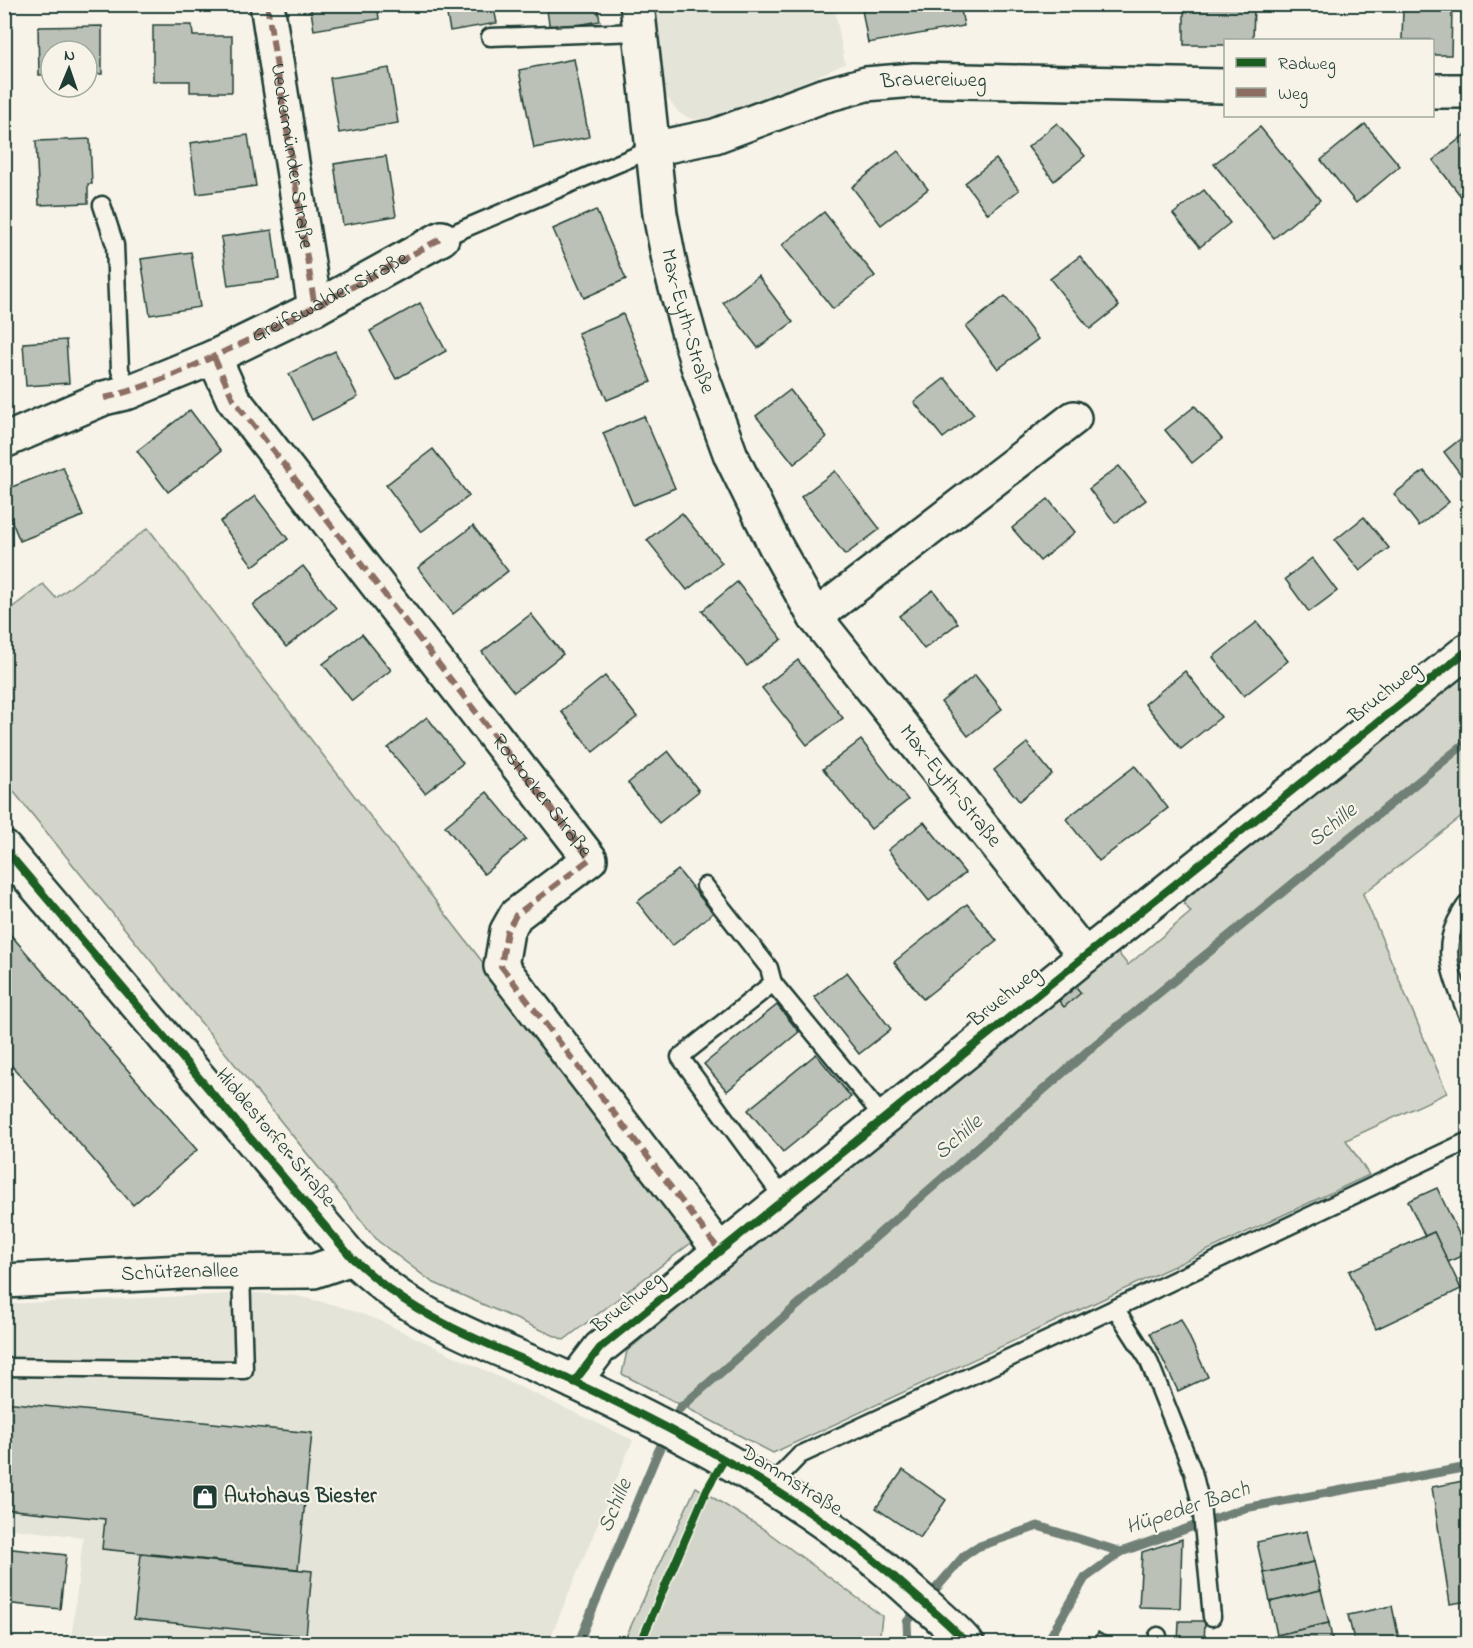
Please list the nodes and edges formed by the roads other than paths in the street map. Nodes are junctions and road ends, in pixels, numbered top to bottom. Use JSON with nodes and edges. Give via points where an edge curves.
{"nodes":[{"id":1,"x":267,"y":4,"type":"edge"},
{"id":2,"x":639,"y":18,"type":"edge"},
{"id":3,"x":490,"y":37,"type":"dead end"},
{"id":4,"x":1224,"y":86,"type":"edge"},
{"id":5,"x":1434,"y":91,"type":"edge"},
{"id":6,"x":1468,"y":92,"type":"edge"},
{"id":7,"x":652,"y":149,"type":"junction"},
{"id":8,"x":102,"y":205,"type":"dead end"},
{"id":9,"x":442,"y":238,"type":"joint"},
{"id":10,"x":315,"y":308,"type":"junction"},
{"id":11,"x":214,"y":357,"type":"junction"},
{"id":12,"x":129,"y":392,"type":"junction"},
{"id":13,"x":1074,"y":418,"type":"dead end"},
{"id":14,"x":4,"y":441,"type":"edge"},
{"id":15,"x":815,"y":617,"type":"junction"},
{"id":16,"x":1468,"y":650,"type":"edge"},
{"id":17,"x":4,"y":848,"type":"edge"},
{"id":18,"x":705,"y":886,"type":"dead end"},
{"id":19,"x":1468,"y":903,"type":"edge"},
{"id":20,"x":1085,"y":956,"type":"junction"},
{"id":21,"x":773,"y":983,"type":"junction"},
{"id":22,"x":1468,"y":1016,"type":"edge"},
{"id":23,"x":884,"y":1118,"type":"junction"},
{"id":24,"x":1468,"y":1141,"type":"edge"},
{"id":25,"x":783,"y":1199,"type":"junction"},
{"id":26,"x":720,"y":1251,"type":"junction"},
{"id":27,"x":352,"y":1258,"type":"junction"},
{"id":28,"x":241,"y":1271,"type":"junction"},
{"id":29,"x":4,"y":1281,"type":"edge"},
{"id":30,"x":1115,"y":1308,"type":"junction"},
{"id":31,"x":4,"y":1367,"type":"edge"},
{"id":32,"x":574,"y":1382,"type":"junction"},
{"id":33,"x":770,"y":1486,"type":"junction"},
{"id":34,"x":1212,"y":1617,"type":"dead end"},
{"id":35,"x":967,"y":1644,"type":"edge"}],
"edges":[{"from":1,"to":10,"type":"street","name":"Ueckermünder Straße"},
{"from":2,"to":3,"type":"lane"},
{"from":2,"to":7,"type":"street","name":"Max-Eyth-Straße"},
{"from":4,"to":7,"type":"street","name":"Brauereiweg","via":[[914,80],[866,84],[715,136]]},
{"from":5,"to":6,"type":"street"},
{"from":7,"to":9,"type":"lane","name":"Greifswalder Straße"},
{"from":7,"to":15,"type":"street","name":"Max-Eyth-Straße","via":[[671,270],[697,363],[730,456]]},
{"from":8,"to":12,"type":"lane","via":[[115,244],[120,370]]},
{"from":9,"to":10,"type":"street","name":"Greifswalder Straße"},
{"from":10,"to":11,"type":"street","name":"Greifswalder Straße"},
{"from":11,"to":12,"type":"street","name":"Greifswalder Straße"},
{"from":11,"to":26,"type":"street","name":"Rostocker Straße","via":[[233,399],[590,859],[516,915],[507,931],[501,966]]},
{"from":12,"to":14,"type":"street","name":"Greifswalder Straße","via":[[104,398]]},
{"from":13,"to":15,"type":"street"},
{"from":15,"to":20,"type":"street","name":"Max-Eyth-Straße"},
{"from":16,"to":20,"type":"street","name":"Bruchweg"},
{"from":17,"to":27,"type":"street","name":"Hiddestorfer Straße"},
{"from":18,"to":21,"type":"lane","via":[[770,968]]},
{"from":19,"to":22,"type":"lane","via":[[1449,937],[1449,963]]},
{"from":20,"to":23,"type":"street","name":"Bruchweg"},
{"from":21,"to":23,"type":"lane"},
{"from":21,"to":25,"type":"lane","via":[[680,1057]]},
{"from":23,"to":25,"type":"street","name":"Bruchweg"},
{"from":24,"to":30,"type":"lane"},
{"from":25,"to":26,"type":"street","name":"Bruchweg"},
{"from":26,"to":32,"type":"street","name":"Bruchweg","via":[[600,1348]]},
{"from":27,"to":28,"type":"street","name":"Schützenallee","via":[[314,1271]]},
{"from":27,"to":32,"type":"street","name":"Hiddestorfer Straße","via":[[391,1291],[438,1320]]},
{"from":28,"to":29,"type":"street","name":"Schützenallee"},
{"from":28,"to":31,"type":"lane","via":[[244,1370]]},
{"from":30,"to":33,"type":"lane","via":[[800,1455]]},
{"from":30,"to":34,"type":"lane","via":[[1148,1359],[1193,1472],[1201,1504]]},
{"from":32,"to":33,"type":"street","name":"Dammstraße"},
{"from":33,"to":35,"type":"street","name":"Dammstraße","via":[[858,1546]]}]}
